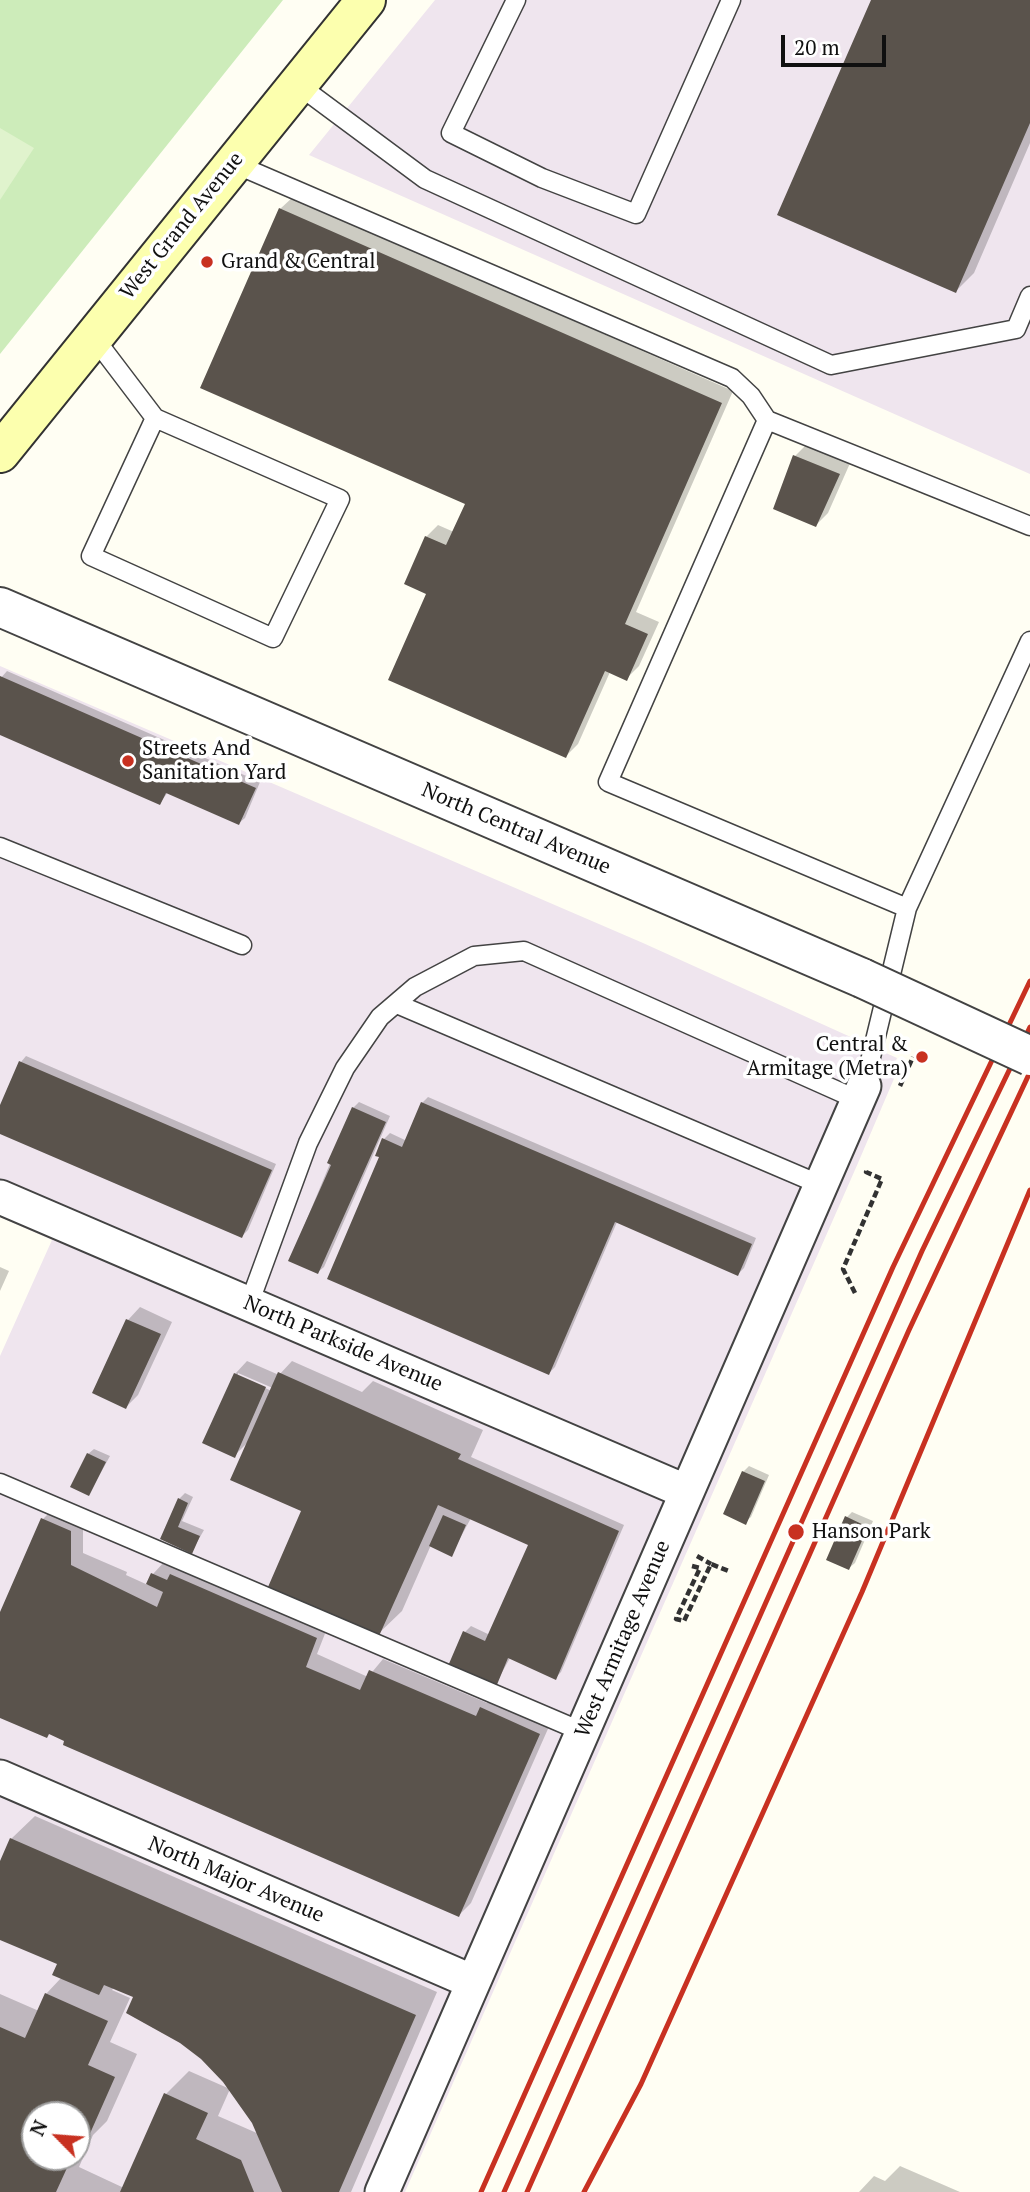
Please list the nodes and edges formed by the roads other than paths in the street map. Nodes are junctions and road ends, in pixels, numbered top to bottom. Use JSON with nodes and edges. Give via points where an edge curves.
{"nodes":[{"id":1,"x":366,"y":0,"type":"edge"},
{"id":2,"x":516,"y":0,"type":"edge"},
{"id":3,"x":731,"y":0,"type":"edge"},
{"id":4,"x":297,"y":84,"type":"junction"},
{"id":5,"x":233,"y":163,"type":"junction"},
{"id":6,"x":1030,"y":296,"type":"edge"},
{"id":7,"x":1023,"y":332,"type":"edge"},
{"id":8,"x":92,"y":335,"type":"junction"},
{"id":9,"x":155,"y":418,"type":"junction"},
{"id":10,"x":767,"y":420,"type":"junction"},
{"id":11,"x":0,"y":453,"type":"edge"},
{"id":12,"x":1030,"y":526,"type":"edge"},
{"id":13,"x":0,"y":607,"type":"edge"},
{"id":14,"x":1030,"y":640,"type":"edge"},
{"id":15,"x":0,"y":847,"type":"edge"},
{"id":16,"x":907,"y":908,"type":"junction"},
{"id":17,"x":243,"y":945,"type":"dead end"},
{"id":18,"x":397,"y":1004,"type":"junction"},
{"id":19,"x":1030,"y":1056,"type":"edge"},
{"id":20,"x":861,"y":1093,"type":"junction"},
{"id":21,"x":821,"y":1185,"type":"junction"},
{"id":22,"x":0,"y":1197,"type":"edge"},
{"id":23,"x":249,"y":1304,"type":"junction"},
{"id":24,"x":0,"y":1483,"type":"edge"},
{"id":25,"x":687,"y":1492,"type":"junction"},
{"id":26,"x":583,"y":1732,"type":"junction"},
{"id":27,"x":0,"y":1777,"type":"edge"},
{"id":28,"x":473,"y":1982,"type":"junction"},
{"id":29,"x":382,"y":2192,"type":"edge"}],
"edges":[{"from":1,"to":4,"type":"main road","name":"West Grand Avenue"},
{"from":2,"to":3,"type":"lane","via":[[451,133],[542,178],[636,214]]},
{"from":4,"to":5,"type":"main road","name":"West Grand Avenue"},
{"from":4,"to":7,"type":"lane","via":[[425,179],[831,365]]},
{"from":5,"to":8,"type":"main road","name":"West Grand Avenue"},
{"from":5,"to":10,"type":"lane","via":[[732,378]]},
{"from":6,"to":7,"type":"lane"},
{"from":8,"to":9,"type":"lane"},
{"from":8,"to":11,"type":"main road","name":"West Grand Avenue"},
{"from":9,"to":9,"type":"lane","via":[[340,499],[273,638],[91,555]]},
{"from":10,"to":12,"type":"lane"},
{"from":10,"to":16,"type":"lane","via":[[608,782]]},
{"from":13,"to":19,"type":"street","name":"North Central Avenue","bridge":true,"via":[[862,978]]},
{"from":14,"to":16,"type":"lane"},
{"from":15,"to":17,"type":"lane"},
{"from":16,"to":20,"type":"lane"},
{"from":18,"to":20,"type":"lane","via":[[415,986],[474,956],[524,951]]},
{"from":18,"to":21,"type":"lane"},
{"from":18,"to":23,"type":"lane","via":[[380,1017],[345,1068],[308,1143]]},
{"from":20,"to":21,"type":"street","name":"West Armitage Avenue"},
{"from":21,"to":25,"type":"street","name":"West Armitage Avenue"},
{"from":22,"to":23,"type":"street","name":"North Parkside Avenue"},
{"from":23,"to":25,"type":"street","name":"North Parkside Avenue"},
{"from":24,"to":26,"type":"lane"},
{"from":25,"to":26,"type":"street","name":"West Armitage Avenue"},
{"from":26,"to":28,"type":"street","name":"West Armitage Avenue"},
{"from":27,"to":28,"type":"street","name":"North Major Avenue"},
{"from":28,"to":29,"type":"street","name":"West Armitage Avenue"}]}
